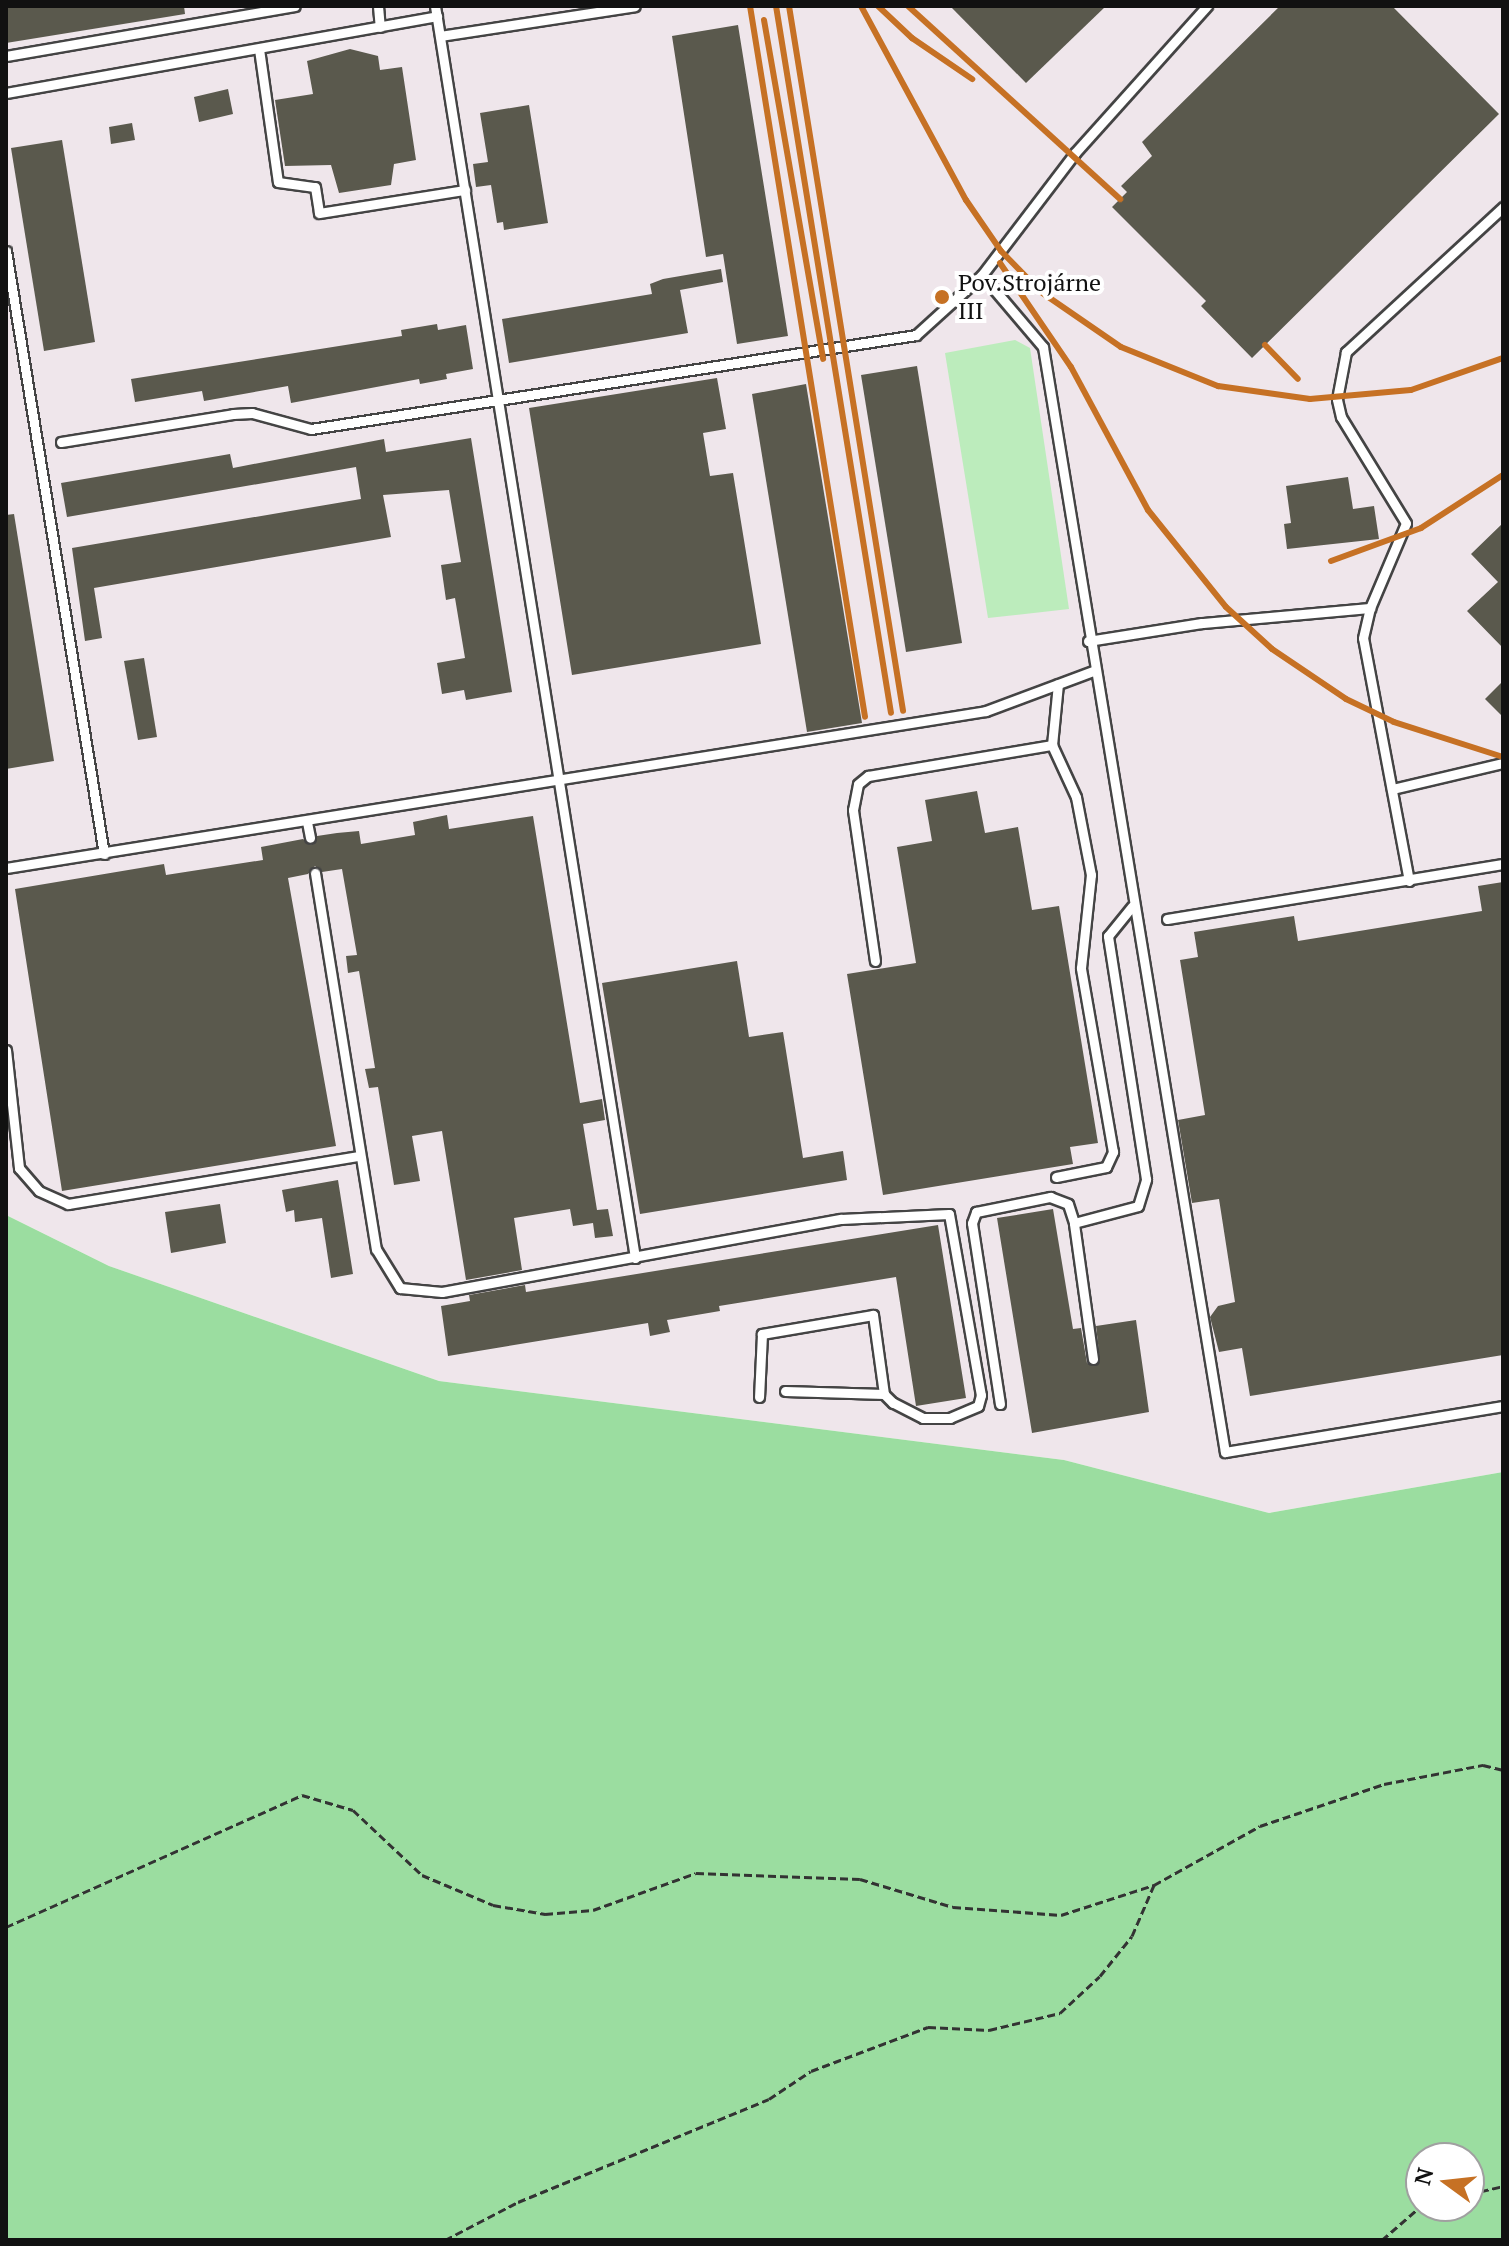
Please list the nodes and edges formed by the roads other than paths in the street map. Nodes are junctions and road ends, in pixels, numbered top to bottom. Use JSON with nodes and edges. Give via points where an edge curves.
{"nodes":[{"id":1,"x":295,"y":6,"type":"edge"},
{"id":2,"x":378,"y":6,"type":"edge"},
{"id":3,"x":635,"y":6,"type":"edge"},
{"id":4,"x":1207,"y":6,"type":"edge"},
{"id":5,"x":436,"y":11,"type":"edge"},
{"id":6,"x":380,"y":27,"type":"junction"},
{"id":7,"x":440,"y":36,"type":"junction"},
{"id":8,"x":259,"y":49,"type":"junction"},
{"id":9,"x":6,"y":56,"type":"edge"},
{"id":10,"x":6,"y":93,"type":"edge"},
{"id":11,"x":465,"y":190,"type":"junction"},
{"id":12,"x":1503,"y":207,"type":"edge"},
{"id":13,"x":6,"y":251,"type":"edge"},
{"id":14,"x":982,"y":275,"type":"junction"},
{"id":15,"x":498,"y":401,"type":"junction"},
{"id":16,"x":61,"y":442,"type":"dead end"},
{"id":17,"x":1370,"y":608,"type":"junction"},
{"id":18,"x":1088,"y":641,"type":"junction"},
{"id":19,"x":1093,"y":671,"type":"junction"},
{"id":20,"x":1058,"y":684,"type":"junction"},
{"id":21,"x":1052,"y":745,"type":"junction"},
{"id":22,"x":1503,"y":763,"type":"edge"},
{"id":23,"x":559,"y":783,"type":"junction"},
{"id":24,"x":1392,"y":789,"type":"junction"},
{"id":25,"x":307,"y":822,"type":"junction"},
{"id":26,"x":310,"y":838,"type":"dead end"},
{"id":27,"x":104,"y":854,"type":"junction"},
{"id":28,"x":1503,"y":864,"type":"edge"},
{"id":29,"x":6,"y":868,"type":"edge"},
{"id":30,"x":315,"y":873,"type":"dead end"},
{"id":31,"x":1409,"y":881,"type":"junction"},
{"id":32,"x":1132,"y":906,"type":"junction"},
{"id":33,"x":1167,"y":919,"type":"dead end"},
{"id":34,"x":875,"y":961,"type":"dead end"},
{"id":35,"x":6,"y":1050,"type":"edge"},
{"id":36,"x":359,"y":1156,"type":"junction"},
{"id":37,"x":1056,"y":1177,"type":"dead end"},
{"id":38,"x":1074,"y":1223,"type":"junction"},
{"id":39,"x":635,"y":1258,"type":"junction"},
{"id":40,"x":1093,"y":1359,"type":"dead end"},
{"id":41,"x":785,"y":1391,"type":"dead end"},
{"id":42,"x":884,"y":1394,"type":"junction"},
{"id":43,"x":759,"y":1397,"type":"dead end"},
{"id":44,"x":1000,"y":1404,"type":"dead end"},
{"id":45,"x":1503,"y":1406,"type":"edge"}],
"edges":[{"from":1,"to":9,"type":"lane"},
{"from":2,"to":6,"type":"lane"},
{"from":3,"to":7,"type":"lane"},
{"from":4,"to":14,"type":"lane","via":[[1075,153]]},
{"from":5,"to":6,"type":"lane"},
{"from":5,"to":7,"type":"lane"},
{"from":6,"to":8,"type":"lane"},
{"from":7,"to":11,"type":"lane"},
{"from":8,"to":10,"type":"lane"},
{"from":8,"to":11,"type":"lane","via":[[278,182],[315,187],[319,213]]},
{"from":11,"to":15,"type":"lane"},
{"from":12,"to":17,"type":"lane","via":[[1346,352],[1337,399],[1341,417],[1406,523]]},
{"from":13,"to":27,"type":"lane"},
{"from":14,"to":15,"type":"lane","via":[[930,326],[905,338],[831,345]]},
{"from":14,"to":18,"type":"lane","via":[[1043,347]]},
{"from":15,"to":16,"type":"lane","via":[[311,429],[252,413],[233,414]]},
{"from":15,"to":23,"type":"lane"},
{"from":17,"to":18,"type":"lane","via":[[1202,623]]},
{"from":17,"to":24,"type":"lane","via":[[1363,638]]},
{"from":18,"to":19,"type":"lane"},
{"from":19,"to":20,"type":"lane"},
{"from":19,"to":32,"type":"lane"},
{"from":20,"to":21,"type":"lane"},
{"from":20,"to":23,"type":"lane","via":[[986,711]]},
{"from":21,"to":34,"type":"lane","via":[[868,776],[858,784],[853,810]]},
{"from":21,"to":37,"type":"lane","via":[[1076,797],[1091,875],[1081,968],[1113,1152],[1106,1167]]},
{"from":22,"to":24,"type":"lane"},
{"from":23,"to":25,"type":"lane"},
{"from":23,"to":39,"type":"lane"},
{"from":24,"to":31,"type":"lane"},
{"from":25,"to":26,"type":"lane"},
{"from":25,"to":27,"type":"lane"},
{"from":27,"to":29,"type":"lane"},
{"from":28,"to":31,"type":"lane"},
{"from":30,"to":36,"type":"lane"},
{"from":31,"to":33,"type":"lane"},
{"from":32,"to":38,"type":"lane","via":[[1108,936],[1146,1179],[1144,1197],[1128,1212]]},
{"from":32,"to":45,"type":"lane","via":[[1225,1452]]},
{"from":35,"to":36,"type":"lane","via":[[19,1168],[39,1191],[68,1204]]},
{"from":36,"to":39,"type":"lane","via":[[381,1264],[408,1292],[442,1292]]},
{"from":38,"to":40,"type":"lane"},
{"from":38,"to":44,"type":"lane","via":[[1068,1204],[1050,1197],[976,1212],[972,1223]]},
{"from":39,"to":42,"type":"lane","via":[[841,1219],[949,1214],[981,1395],[978,1406],[950,1418],[923,1418],[905,1412]]},
{"from":41,"to":42,"type":"lane"},
{"from":42,"to":43,"type":"lane","via":[[873,1315],[762,1334]]}]}
